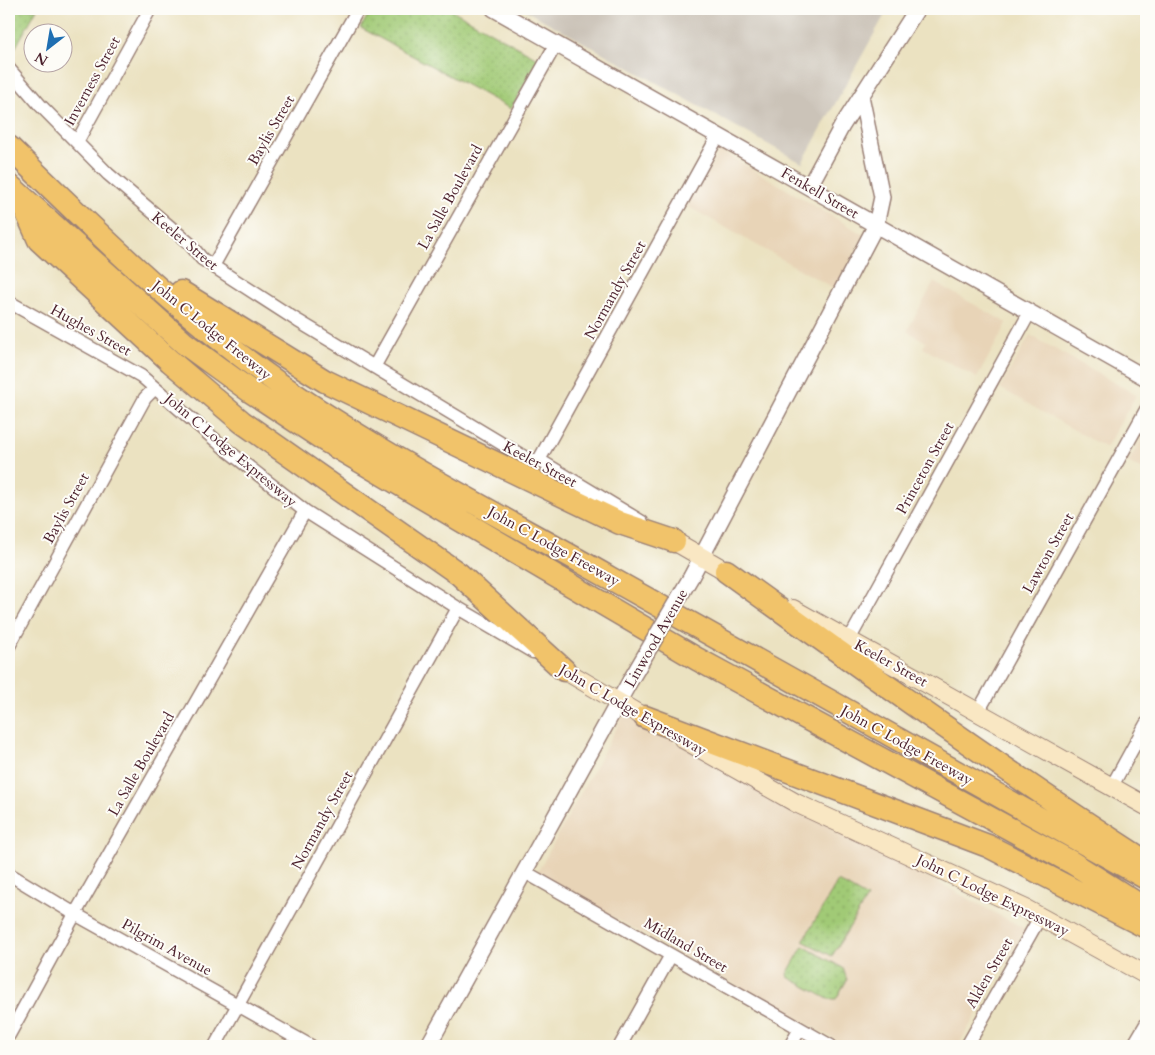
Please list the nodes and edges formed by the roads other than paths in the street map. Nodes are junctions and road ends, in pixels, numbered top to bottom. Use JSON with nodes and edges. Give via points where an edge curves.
{"nodes":[{"id":1,"x":150,"y":9,"type":"edge"},
{"id":2,"x":358,"y":9,"type":"edge"},
{"id":3,"x":917,"y":9,"type":"edge"},
{"id":4,"x":502,"y":11,"type":"edge"},
{"id":5,"x":556,"y":44,"type":"junction"},
{"id":6,"x":9,"y":70,"type":"edge"},
{"id":7,"x":861,"y":96,"type":"junction"},
{"id":8,"x":718,"y":136,"type":"junction"},
{"id":9,"x":77,"y":142,"type":"junction"},
{"id":10,"x":9,"y":147,"type":"edge"},
{"id":11,"x":809,"y":187,"type":"junction"},
{"id":12,"x":15,"y":191,"type":"edge"},
{"id":13,"x":876,"y":225,"type":"junction"},
{"id":14,"x":110,"y":246,"type":"junction"},
{"id":15,"x":213,"y":266,"type":"junction"},
{"id":16,"x":9,"y":302,"type":"edge"},
{"id":17,"x":1030,"y":312,"type":"junction"},
{"id":18,"x":374,"y":367,"type":"junction"},
{"id":19,"x":1146,"y":378,"type":"edge"},
{"id":20,"x":155,"y":388,"type":"junction"},
{"id":21,"x":1146,"y":410,"type":"edge"},
{"id":22,"x":539,"y":460,"type":"junction"},
{"id":23,"x":305,"y":511,"type":"junction"},
{"id":24,"x":674,"y":542,"type":"junction"},
{"id":25,"x":702,"y":558,"type":"junction"},
{"id":26,"x":726,"y":572,"type":"junction"},
{"id":27,"x":458,"y":608,"type":"junction"},
{"id":28,"x":849,"y":640,"type":"junction"},
{"id":29,"x":9,"y":646,"type":"edge"},
{"id":30,"x":564,"y":670,"type":"junction"},
{"id":31,"x":619,"y":701,"type":"junction"},
{"id":32,"x":978,"y":712,"type":"junction"},
{"id":33,"x":645,"y":717,"type":"junction"},
{"id":34,"x":1146,"y":724,"type":"edge"},
{"id":35,"x":1112,"y":786,"type":"junction"},
{"id":36,"x":1146,"y":806,"type":"edge"},
{"id":37,"x":1146,"y":862,"type":"edge"},
{"id":38,"x":525,"y":872,"type":"junction"},
{"id":39,"x":9,"y":874,"type":"edge"},
{"id":40,"x":1146,"y":878,"type":"edge"},
{"id":41,"x":1146,"y":909,"type":"edge"},
{"id":42,"x":75,"y":914,"type":"junction"},
{"id":43,"x":1040,"y":917,"type":"junction"},
{"id":44,"x":1146,"y":928,"type":"edge"},
{"id":45,"x":670,"y":955,"type":"junction"},
{"id":46,"x":1146,"y":974,"type":"edge"},
{"id":47,"x":238,"y":1005,"type":"junction"},
{"id":48,"x":1146,"y":1024,"type":"edge"},
{"id":49,"x":800,"y":1029,"type":"junction"},
{"id":50,"x":9,"y":1035,"type":"edge"},
{"id":51,"x":215,"y":1046,"type":"edge"},
{"id":52,"x":311,"y":1046,"type":"edge"},
{"id":53,"x":428,"y":1046,"type":"edge"},
{"id":54,"x":620,"y":1046,"type":"edge"},
{"id":55,"x":790,"y":1046,"type":"edge"},
{"id":56,"x":831,"y":1046,"type":"edge"},
{"id":57,"x":966,"y":1046,"type":"edge"},
{"id":58,"x":1133,"y":1046,"type":"edge"}],
"edges":[{"from":1,"to":9,"type":"street","name":"Inverness Street"},
{"from":2,"to":15,"type":"street","name":"Baylis Street"},
{"from":3,"to":7,"type":"street"},
{"from":4,"to":5,"type":"street","name":"Fenkell Street"},
{"from":5,"to":8,"type":"street","name":"Fenkell Street"},
{"from":5,"to":18,"type":"street","name":"La Salle Boulevard"},
{"from":6,"to":9,"type":"street","name":"Keeler Street"},
{"from":7,"to":11,"type":"street"},
{"from":7,"to":13,"type":"street","name":"Linwood Avenue","via":[[882,197]]},
{"from":8,"to":11,"type":"street","name":"Fenkell Street"},
{"from":8,"to":22,"type":"street","name":"Normandy Street"},
{"from":9,"to":15,"type":"street","name":"Keeler Street","via":[[108,174]]},
{"from":10,"to":14,"type":"highway","name":"John C Lodge Freeway"},
{"from":11,"to":13,"type":"street","name":"Fenkell Street"},
{"from":12,"to":30,"type":"highway","via":[[39,240],[170,361],[242,422],[459,574]]},
{"from":12,"to":41,"type":"highway","name":"John C Lodge Freeway","via":[[184,343],[250,392],[326,441],[697,659],[1070,862]]},
{"from":13,"to":17,"type":"street","name":"Fenkell Street"},
{"from":13,"to":25,"type":"street","name":"Linwood Avenue"},
{"from":14,"to":24,"type":"highway","via":[[325,381],[620,523]]},
{"from":14,"to":40,"type":"highway","name":"John C Lodge Freeway","via":[[194,319],[264,373],[368,440]]},
{"from":15,"to":18,"type":"street","name":"Keeler Street"},
{"from":16,"to":20,"type":"street","name":"Hughes Street","via":[[141,376]]},
{"from":17,"to":19,"type":"street","name":"Fenkell Street"},
{"from":17,"to":28,"type":"street","name":"Princeton Street"},
{"from":18,"to":22,"type":"street","name":"Keeler Street","via":[[529,460]]},
{"from":20,"to":23,"type":"street","name":"John C Lodge Expressway"},
{"from":20,"to":29,"type":"street","name":"Baylis Street","via":[[145,398]]},
{"from":21,"to":32,"type":"street","name":"Lawton Street"},
{"from":22,"to":24,"type":"street","name":"Keeler Street"},
{"from":23,"to":27,"type":"street","name":"John C Lodge Expressway"},
{"from":23,"to":42,"type":"street","name":"La Salle Boulevard"},
{"from":24,"to":25,"type":"main road","name":"Keeler Street"},
{"from":25,"to":26,"type":"main road","name":"Keeler Street"},
{"from":25,"to":31,"type":"street","name":"Linwood Avenue","bridge":true},
{"from":26,"to":28,"type":"main road","name":"Keeler Street"},
{"from":26,"to":37,"type":"highway"},
{"from":27,"to":30,"type":"street","name":"John C Lodge Expressway"},
{"from":27,"to":47,"type":"street","name":"Normandy Street"},
{"from":28,"to":32,"type":"main road","name":"Keeler Street"},
{"from":30,"to":31,"type":"main road","name":"John C Lodge Expressway"},
{"from":31,"to":33,"type":"main road","name":"John C Lodge Expressway"},
{"from":31,"to":38,"type":"street","name":"Linwood Avenue"},
{"from":32,"to":35,"type":"main road","name":"Keeler Street"},
{"from":33,"to":43,"type":"main road","name":"John C Lodge Expressway","via":[[796,803]]},
{"from":33,"to":44,"type":"highway","via":[[988,846]]},
{"from":34,"to":35,"type":"street"},
{"from":35,"to":36,"type":"main road","name":"Keeler Street"},
{"from":38,"to":45,"type":"street","name":"Midland Street"},
{"from":38,"to":53,"type":"street","name":"Linwood Avenue"},
{"from":39,"to":42,"type":"street","name":"Pilgrim Avenue"},
{"from":42,"to":47,"type":"street","name":"Pilgrim Avenue"},
{"from":42,"to":50,"type":"street","name":"La Salle Boulevard"},
{"from":43,"to":46,"type":"main road","name":"John C Lodge Expressway"},
{"from":43,"to":57,"type":"street","name":"Alden Street"},
{"from":45,"to":49,"type":"street","name":"Midland Street"},
{"from":45,"to":54,"type":"street"},
{"from":47,"to":51,"type":"street","name":"Normandy Street"},
{"from":47,"to":52,"type":"street","name":"Pilgrim Avenue"},
{"from":48,"to":58,"type":"street"},
{"from":49,"to":55,"type":"street"},
{"from":49,"to":56,"type":"street","name":"Midland Street"}]}
